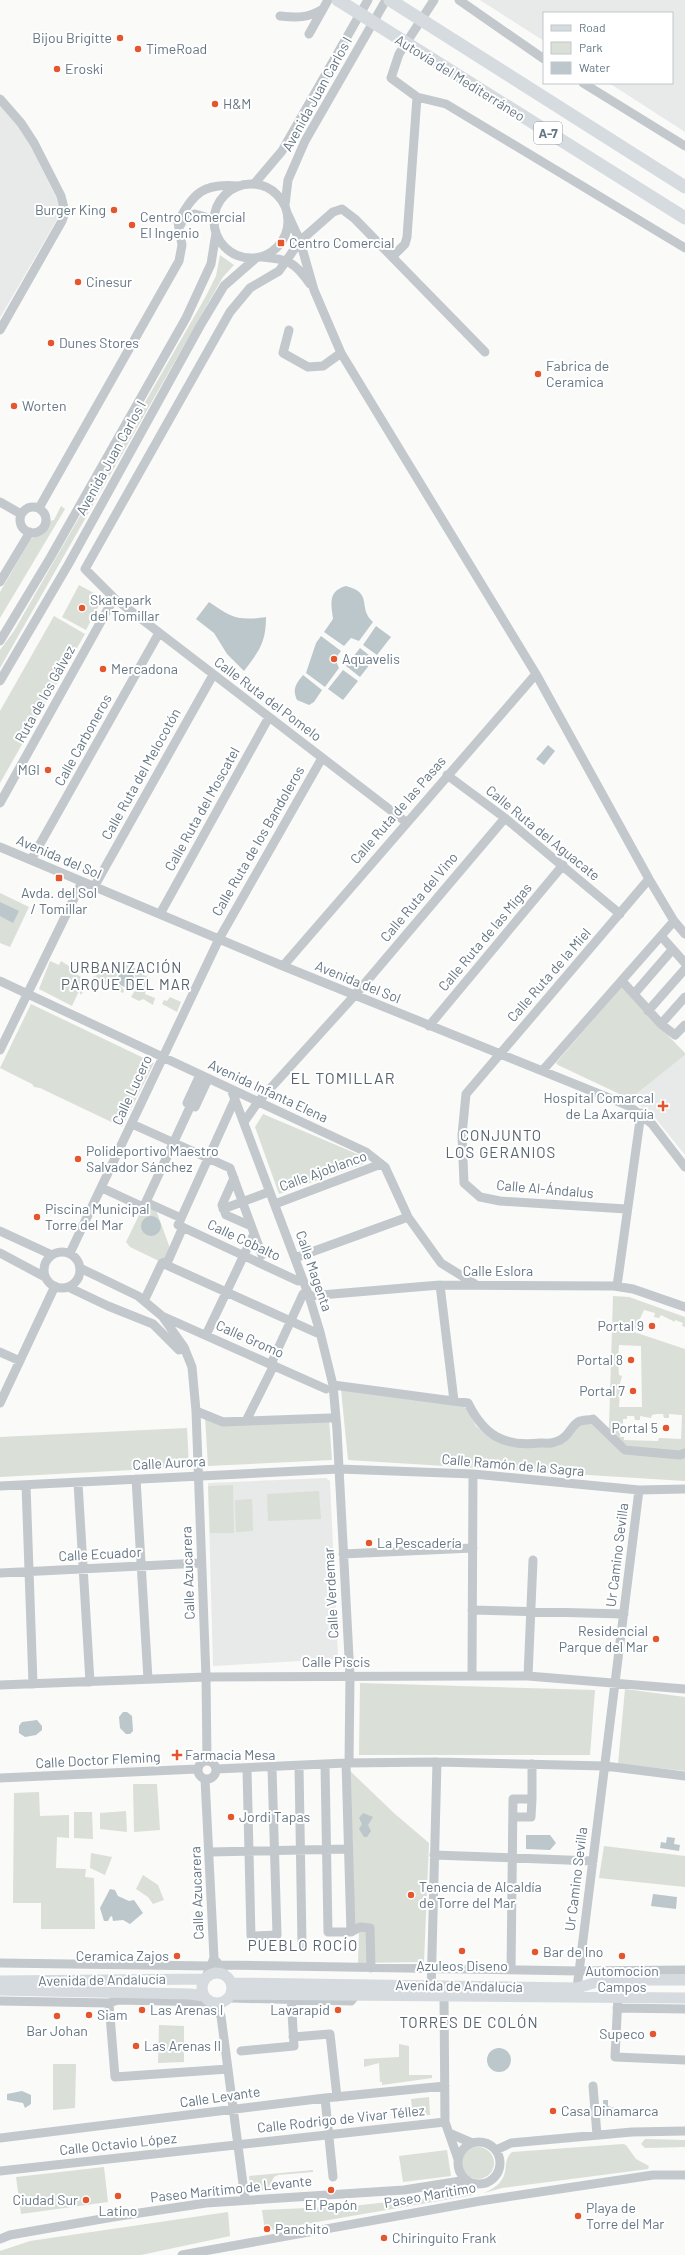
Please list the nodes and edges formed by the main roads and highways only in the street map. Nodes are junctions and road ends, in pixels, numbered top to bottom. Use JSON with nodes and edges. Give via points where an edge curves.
{"nodes":[{"id":1,"x":338,"y":0,"type":"edge"},
{"id":2,"x":390,"y":0,"type":"edge"},
{"id":3,"x":685,"y":187,"type":"edge"},
{"id":4,"x":685,"y":218,"type":"edge"},
{"id":5,"x":204,"y":1979,"type":"junction"},
{"id":6,"x":228,"y":1979,"type":"junction"},
{"id":7,"x":685,"y":1980,"type":"edge"},
{"id":8,"x":0,"y":1982,"type":"edge"},
{"id":9,"x":0,"y":1990,"type":"edge"},
{"id":10,"x":228,"y":1998,"type":"junction"},
{"id":11,"x":685,"y":1998,"type":"edge"},
{"id":12,"x":208,"y":1999,"type":"junction"}],
"edges":[{"from":1,"to":4,"type":"highway","name":"Autovía del Mediterráneo","number":"A-7"},
{"from":2,"to":3,"type":"highway","name":"Autovía del Mediterráneo","number":"A-7"},
{"from":5,"to":6,"type":"main road","via":[[212,1974]]},
{"from":5,"to":8,"type":"main road","name":"Avenida de Andalucía"},
{"from":5,"to":12,"type":"main road","via":[[202,1986]]},
{"from":6,"to":7,"type":"main road","name":"Avenida de Andalucía","via":[[577,1988],[604,1980]]},
{"from":6,"to":10,"type":"main road"},
{"from":9,"to":12,"type":"main road","name":"Avenida de Andalucía","via":[[190,1994]]},
{"from":10,"to":11,"type":"main road","name":"Avenida de Andalucía","via":[[356,1995],[618,2002]]},
{"from":10,"to":12,"type":"main road","via":[[219,2003]]}]}
